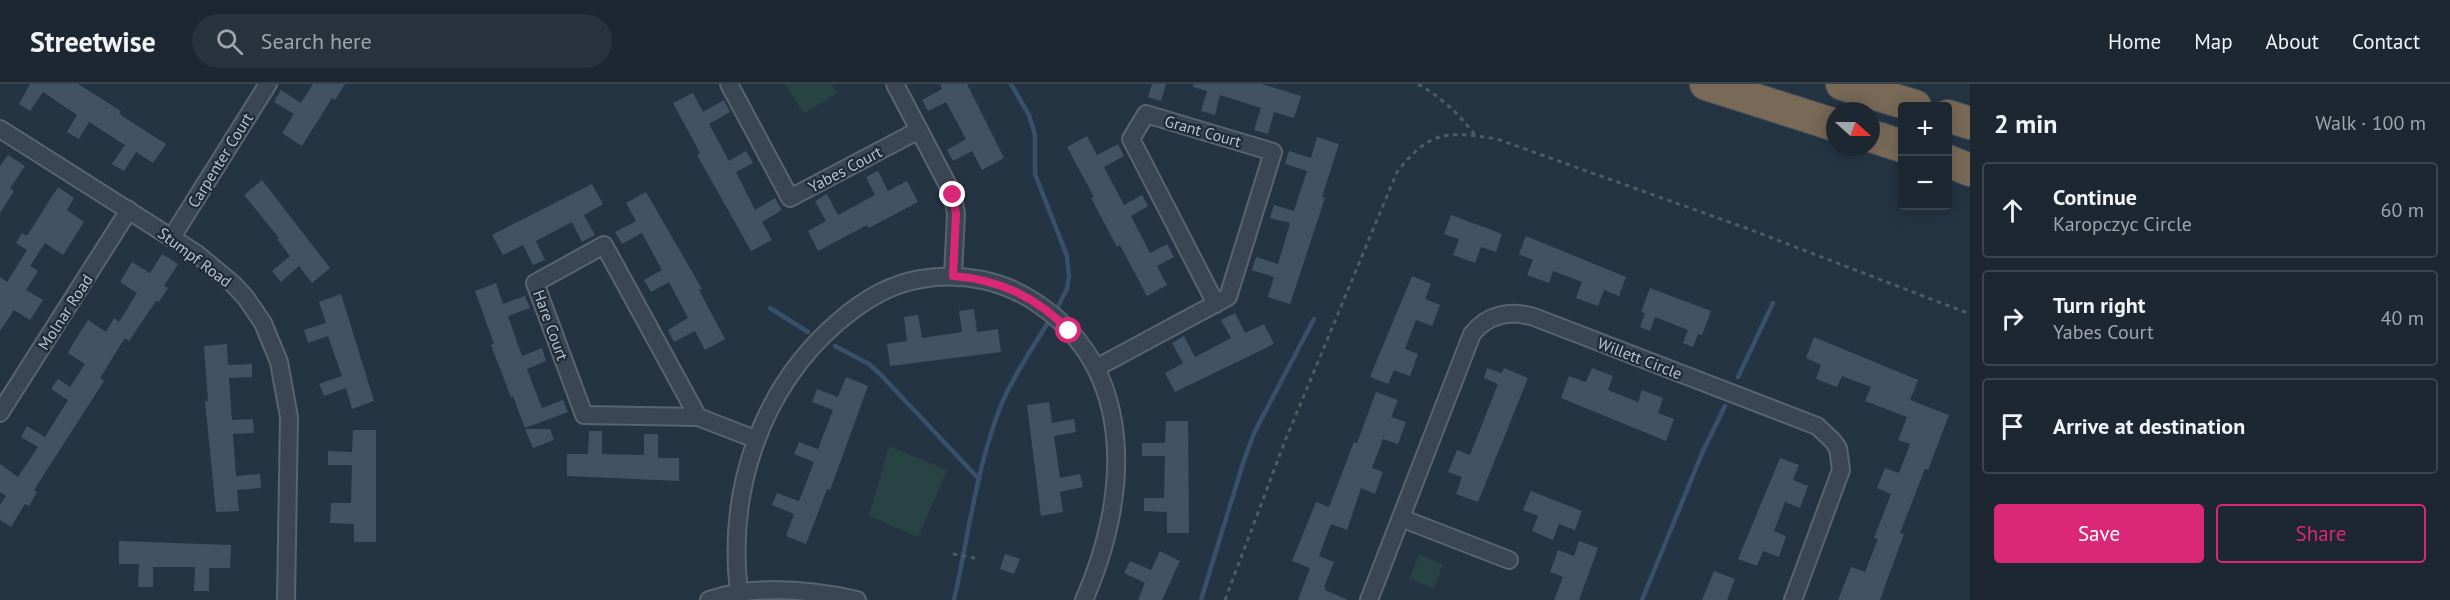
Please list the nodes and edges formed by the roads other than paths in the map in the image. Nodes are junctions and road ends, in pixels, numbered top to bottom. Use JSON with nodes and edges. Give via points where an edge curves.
{"nodes":[{"id":1,"x":268,"y":84,"type":"edge"},
{"id":2,"x":729,"y":84,"type":"edge"},
{"id":3,"x":895,"y":84,"type":"edge"},
{"id":4,"x":1706,"y":84,"type":"edge"},
{"id":5,"x":1842,"y":84,"type":"edge"},
{"id":6,"x":1902,"y":102,"type":"edge"},
{"id":7,"x":1952,"y":118,"type":"edge"},
{"id":8,"x":1826,"y":121,"type":"edge"},
{"id":9,"x":1970,"y":123,"type":"edge"},
{"id":10,"x":0,"y":129,"type":"edge"},
{"id":11,"x":919,"y":130,"type":"junction"},
{"id":12,"x":1880,"y":139,"type":"edge"},
{"id":13,"x":1898,"y":145,"type":"edge"},
{"id":14,"x":1952,"y":162,"type":"edge"},
{"id":15,"x":1970,"y":168,"type":"edge"},
{"id":16,"x":129,"y":210,"type":"junction"},
{"id":17,"x":172,"y":237,"type":"junction"},
{"id":18,"x":953,"y":276,"type":"junction"},
{"id":19,"x":1216,"y":304,"type":"junction"},
{"id":20,"x":1096,"y":368,"type":"junction"},
{"id":21,"x":0,"y":413,"type":"edge"},
{"id":22,"x":698,"y":417,"type":"junction"},
{"id":23,"x":755,"y":439,"type":"junction"},
{"id":24,"x":1401,"y":518,"type":"junction"},
{"id":25,"x":1509,"y":560,"type":"dead end"},
{"id":26,"x":739,"y":592,"type":"junction"},
{"id":27,"x":286,"y":600,"type":"edge"},
{"id":28,"x":709,"y":600,"type":"edge"},
{"id":29,"x":857,"y":600,"type":"edge"},
{"id":30,"x":1084,"y":600,"type":"edge"},
{"id":31,"x":1369,"y":600,"type":"edge"},
{"id":32,"x":1793,"y":600,"type":"edge"}],
"edges":[{"from":1,"to":17,"type":"street","name":"Carpenter Court"},
{"from":2,"to":11,"type":"street","name":"Yabes Court","via":[[790,198]]},
{"from":3,"to":11,"type":"street"},
{"from":4,"to":8,"type":"highway"},
{"from":5,"to":6,"type":"highway"},
{"from":7,"to":9,"type":"highway"},
{"from":10,"to":16,"type":"street","name":"Stumpf Road"},
{"from":11,"to":18,"type":"street","via":[[953,195]]},
{"from":12,"to":13,"type":"highway"},
{"from":14,"to":15,"type":"highway"},
{"from":16,"to":17,"type":"street","name":"Stumpf Road"},
{"from":16,"to":21,"type":"street","name":"Molnar Road"},
{"from":17,"to":27,"type":"street","name":"Stumpf Road","via":[[215,268],[246,298],[263,323],[279,362],[289,417]]},
{"from":18,"to":20,"type":"street","via":[[996,284],[1033,300],[1062,323]]},
{"from":18,"to":23,"type":"street","via":[[892,286],[845,316],[792,372]]},
{"from":19,"to":19,"type":"street","name":"Grant Court","via":[[1228,297],[1273,152],[1146,114],[1131,139]]},
{"from":19,"to":20,"type":"street","name":"Grant Court"},
{"from":20,"to":30,"type":"street","via":[[1113,422],[1115,491],[1105,545]]},
{"from":22,"to":22,"type":"street","name":"Hare Court","via":[[604,245],[535,283],[584,415]]},
{"from":22,"to":23,"type":"street","name":"Hare Court"},
{"from":23,"to":26,"type":"street","via":[[737,519]]},
{"from":24,"to":25,"type":"street"},
{"from":24,"to":31,"type":"street","name":"Willett Circle"},
{"from":24,"to":32,"type":"street","name":"Willett Circle","via":[[1472,334],[1491,318],[1523,313],[1817,426],[1832,440],[1840,455],[1840,478]]},
{"from":26,"to":28,"type":"street"},
{"from":26,"to":29,"type":"street","via":[[794,591]]}]}
